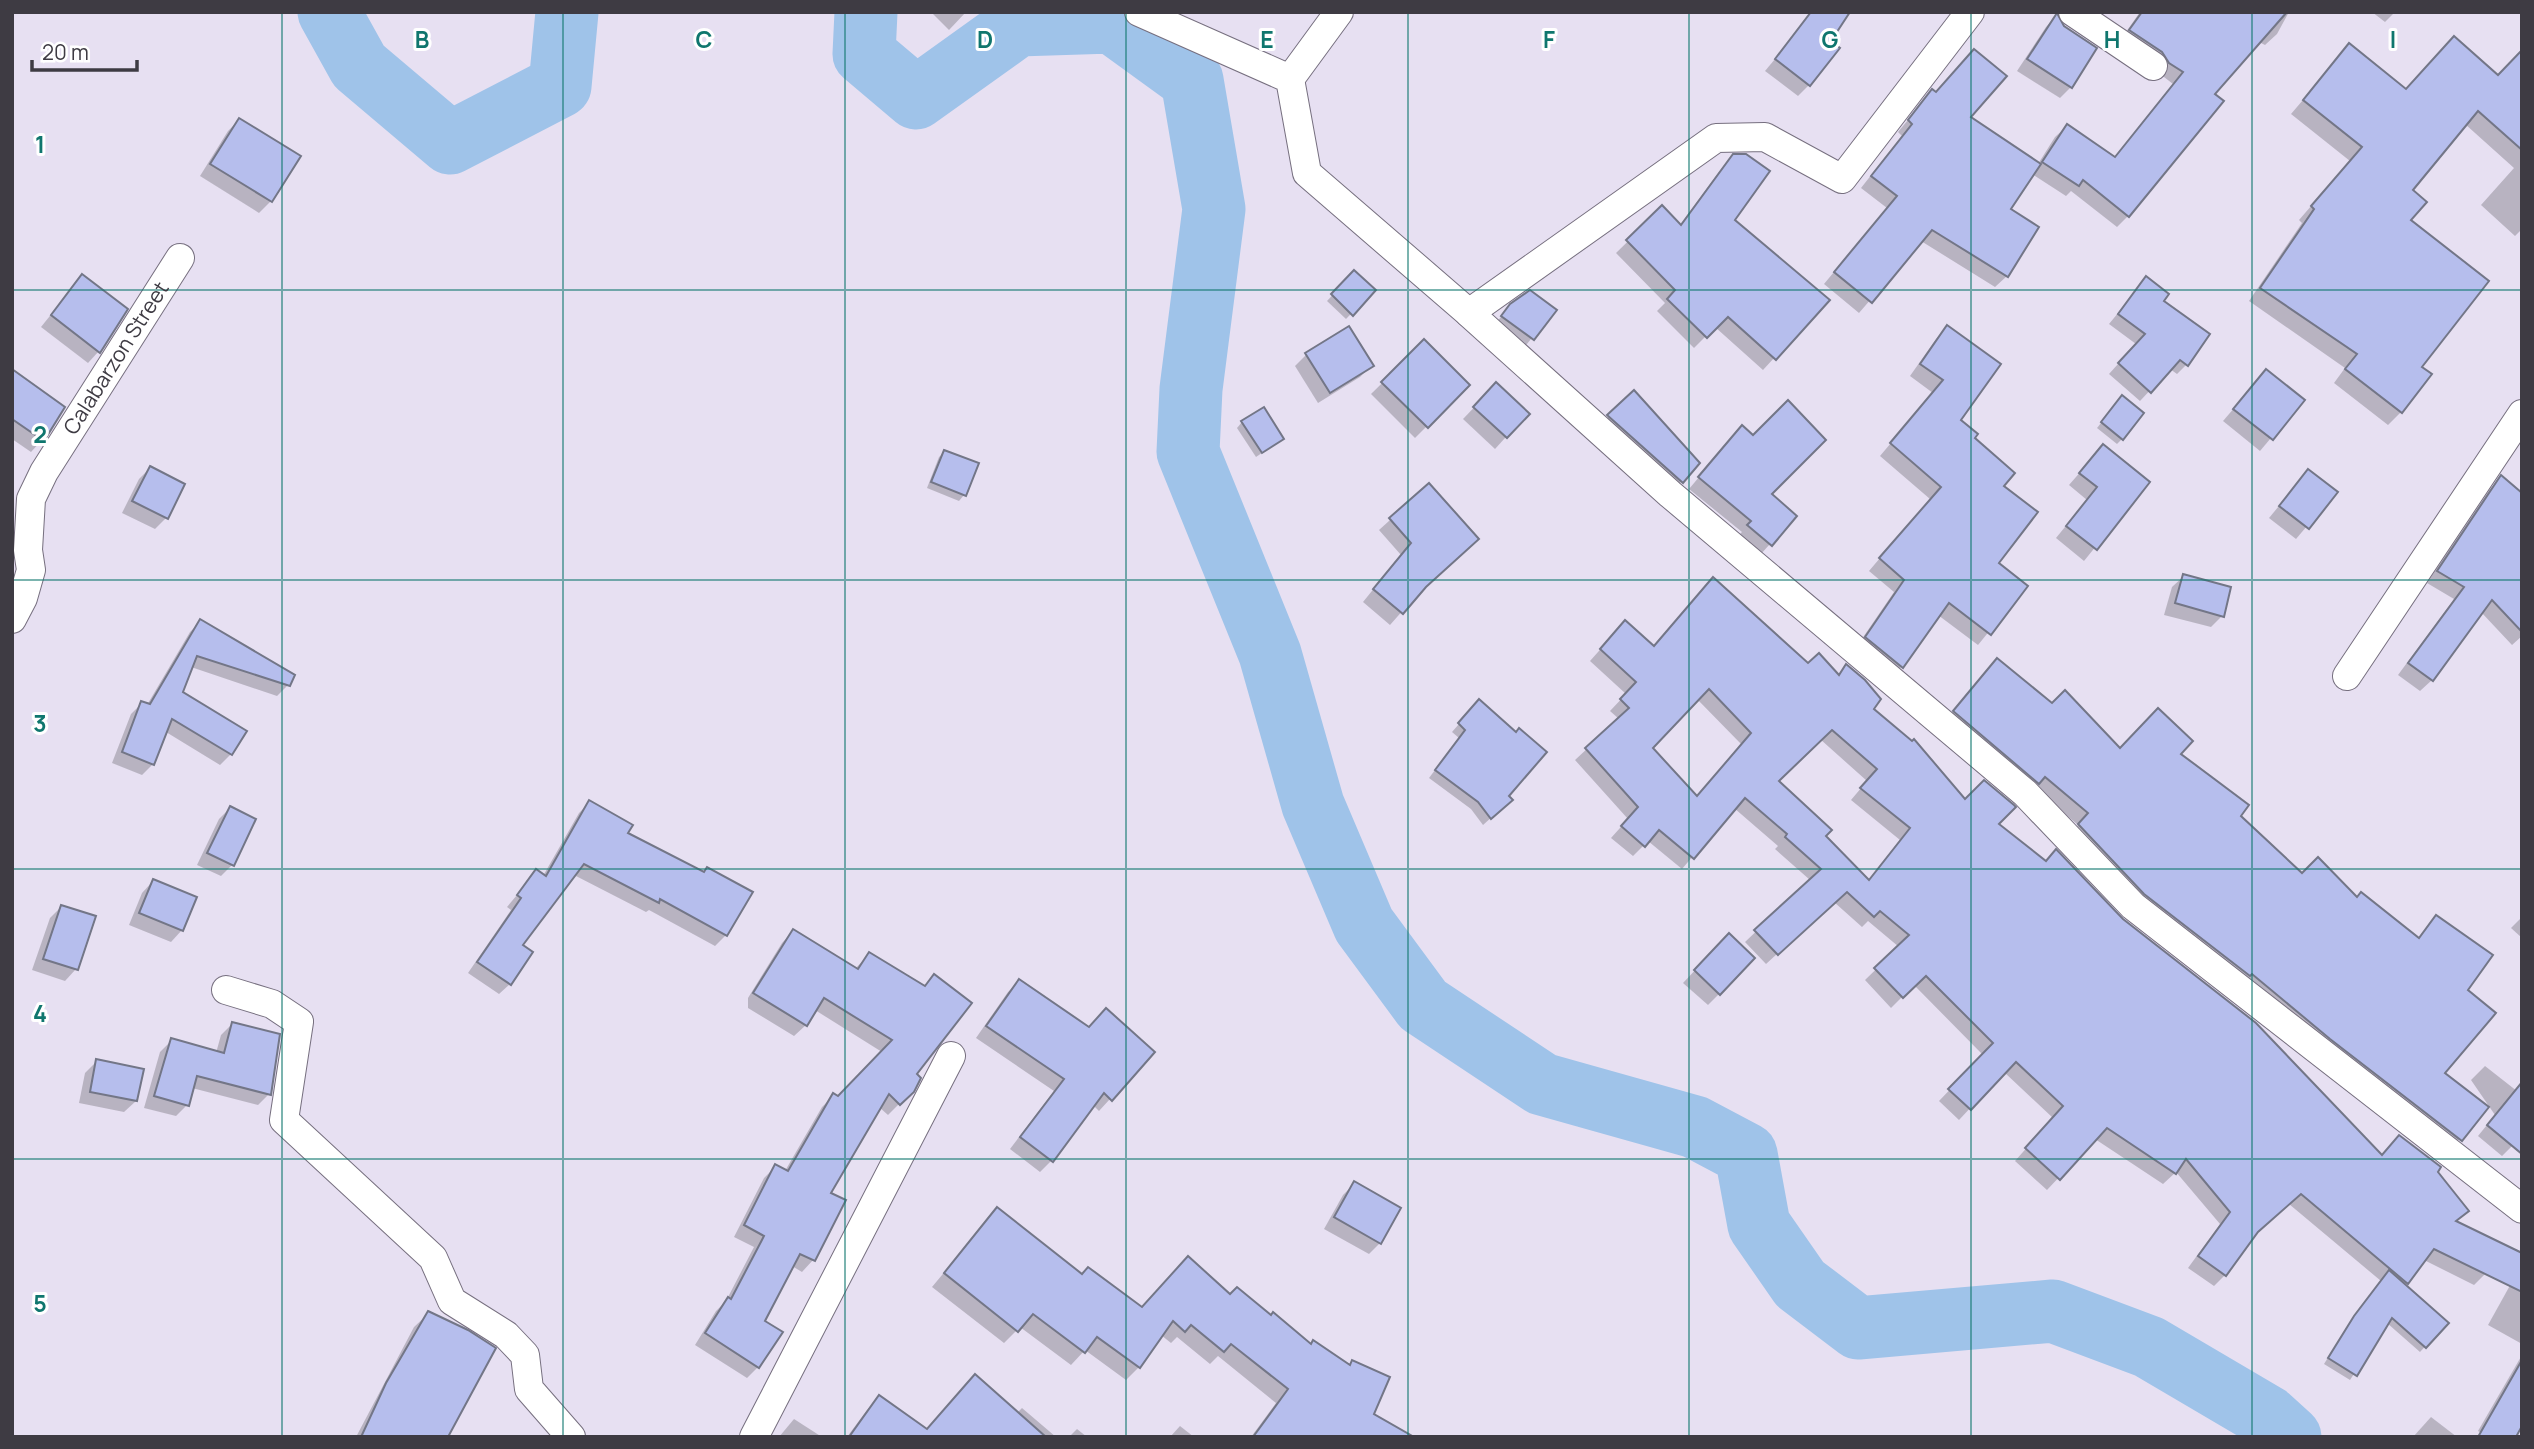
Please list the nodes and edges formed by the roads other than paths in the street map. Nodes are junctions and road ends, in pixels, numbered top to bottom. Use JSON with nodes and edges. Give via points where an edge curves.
{"nodes":[{"id":1,"x":1139,"y":12,"type":"edge"},
{"id":2,"x":1339,"y":12,"type":"edge"},
{"id":3,"x":1970,"y":12,"type":"edge"},
{"id":4,"x":2073,"y":12,"type":"edge"},
{"id":5,"x":2153,"y":66,"type":"dead end"},
{"id":6,"x":1290,"y":79,"type":"junction"},
{"id":7,"x":180,"y":258,"type":"dead end"},
{"id":8,"x":1469,"y":313,"type":"junction"},
{"id":9,"x":2522,"y":414,"type":"edge"},
{"id":10,"x":12,"y":619,"type":"edge"},
{"id":11,"x":2347,"y":676,"type":"dead end"},
{"id":12,"x":226,"y":990,"type":"dead end"},
{"id":13,"x":951,"y":1056,"type":"dead end"},
{"id":14,"x":2522,"y":1209,"type":"edge"},
{"id":15,"x":571,"y":1437,"type":"edge"},
{"id":16,"x":754,"y":1437,"type":"edge"}],
"edges":[{"from":1,"to":6,"type":"street"},
{"from":2,"to":6,"type":"street"},
{"from":3,"to":8,"type":"street","via":[[1842,179],[1765,137],[1716,138]]},
{"from":4,"to":5,"type":"street"},
{"from":6,"to":8,"type":"street","via":[[1307,173]]},
{"from":7,"to":10,"type":"street","name":"Calabarzon Street","via":[[31,499],[31,570]]},
{"from":8,"to":14,"type":"street","via":[[1670,494],[2025,793],[2133,906]]},
{"from":9,"to":11,"type":"street"},
{"from":12,"to":15,"type":"street","via":[[272,1004],[299,1022],[284,1120],[433,1258],[453,1301],[506,1335],[525,1355],[529,1389]]},
{"from":13,"to":16,"type":"street"}]}
